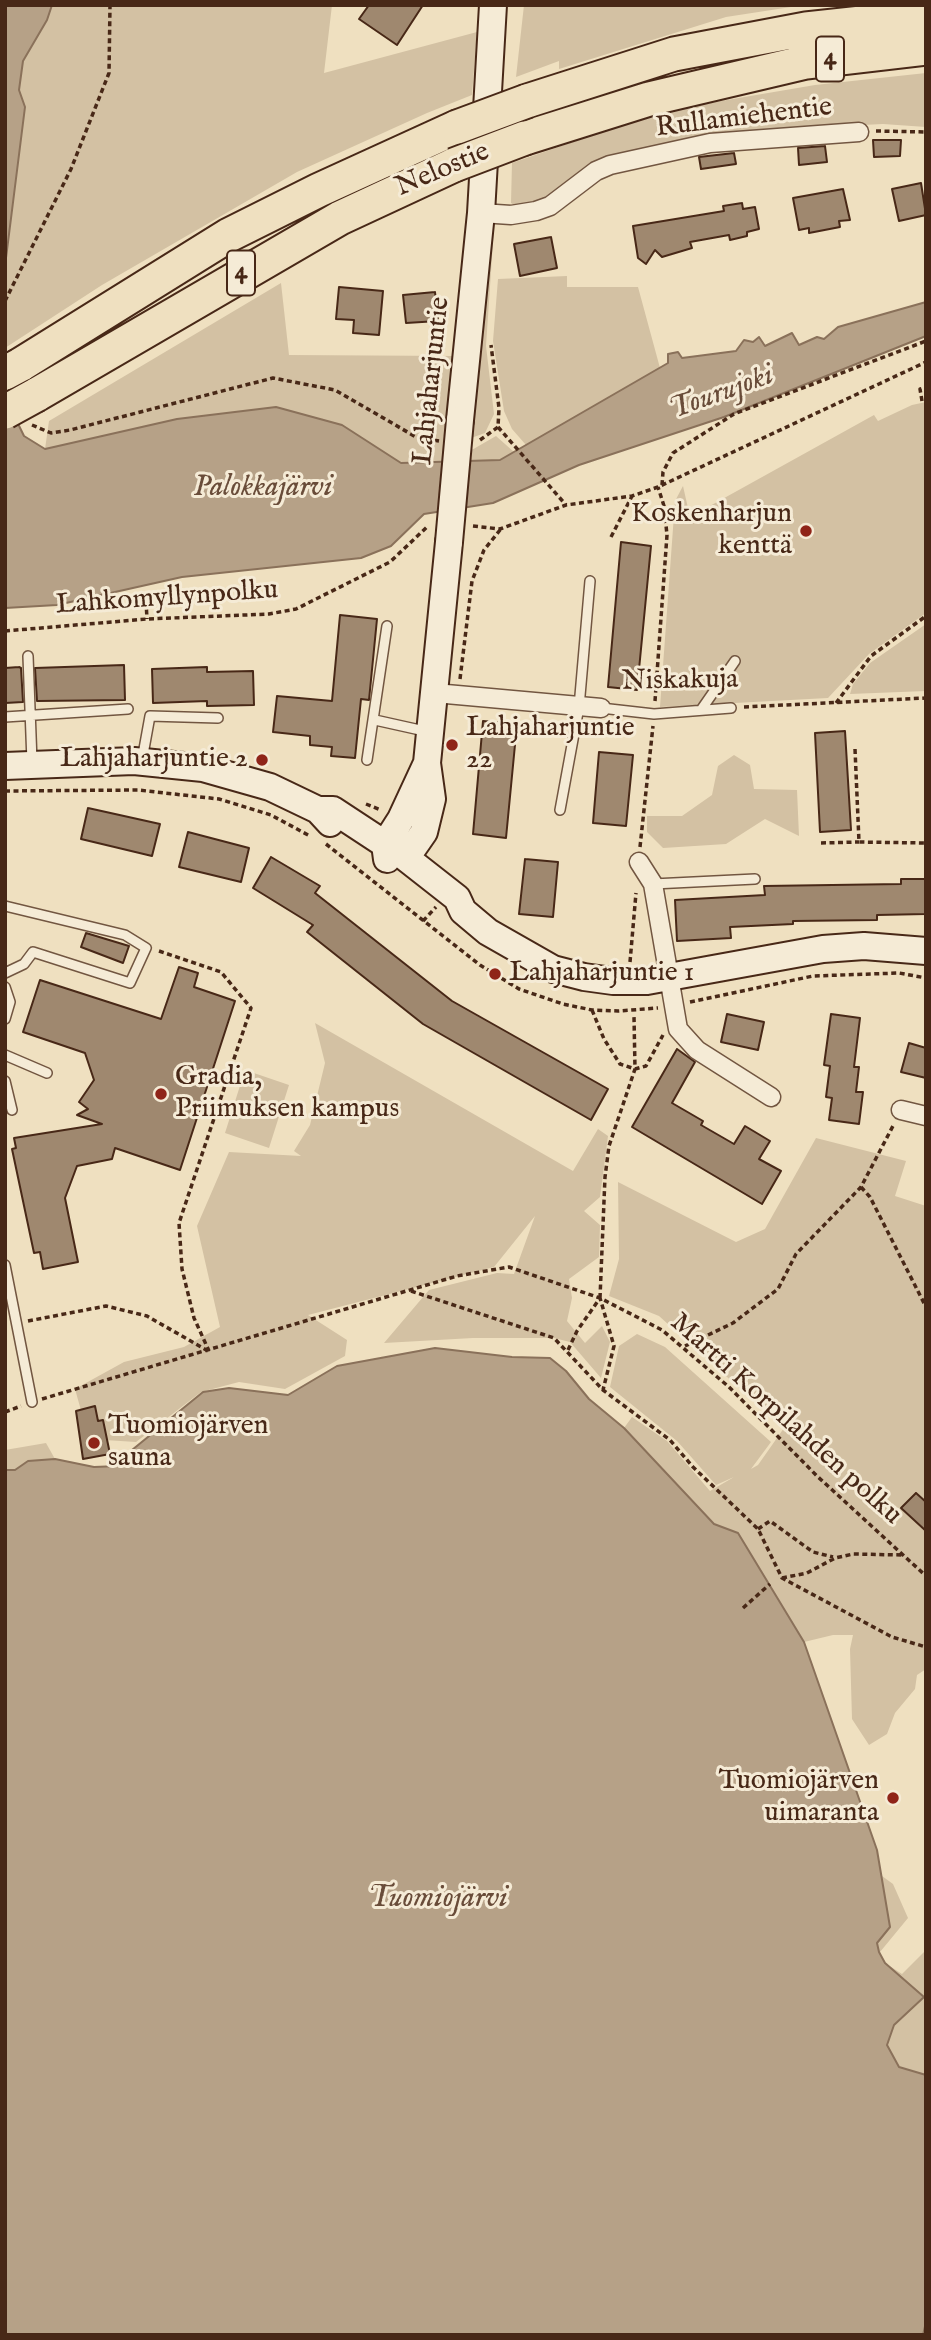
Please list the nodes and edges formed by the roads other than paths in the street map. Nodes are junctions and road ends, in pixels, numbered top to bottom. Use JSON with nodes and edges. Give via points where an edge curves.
{"nodes":[{"id":1,"x":493,"y":5,"type":"edge"},
{"id":2,"x":926,"y":16,"type":"edge"},
{"id":3,"x":926,"y":48,"type":"edge"},
{"id":4,"x":859,"y":132,"type":"road end"},
{"id":5,"x":481,"y":213,"type":"junction"},
{"id":6,"x":13,"y":369,"type":"edge"},
{"id":7,"x":23,"y":407,"type":"edge"},
{"id":8,"x":590,"y":582,"type":"dead end"},
{"id":9,"x":387,"y":626,"type":"dead end"},
{"id":10,"x":28,"y":656,"type":"dead end"},
{"id":11,"x":736,"y":661,"type":"dead end"},
{"id":12,"x":446,"y":694,"type":"junction"},
{"id":13,"x":579,"y":707,"type":"junction"},
{"id":14,"x":601,"y":708,"type":"joint"},
{"id":15,"x":731,"y":708,"type":"road end"},
{"id":16,"x":128,"y":709,"type":"dead end"},
{"id":17,"x":701,"y":710,"type":"junction"},
{"id":18,"x":30,"y":716,"type":"junction"},
{"id":19,"x":5,"y":717,"type":"edge"},
{"id":20,"x":218,"y":718,"type":"dead end"},
{"id":21,"x":375,"y":720,"type":"junction"},
{"id":22,"x":430,"y":733,"type":"junction"},
{"id":23,"x":368,"y":760,"type":"dead end"},
{"id":24,"x":142,"y":762,"type":"junction"},
{"id":25,"x":32,"y":764,"type":"junction"},
{"id":26,"x":5,"y":766,"type":"edge"},
{"id":27,"x":560,"y":810,"type":"dead end"},
{"id":28,"x":393,"y":854,"type":"junction"},
{"id":29,"x":639,"y":862,"type":"road end"},
{"id":30,"x":755,"y":879,"type":"dead end"},
{"id":31,"x":653,"y":884,"type":"junction"},
{"id":32,"x":5,"y":906,"type":"edge"},
{"id":33,"x":926,"y":951,"type":"edge"},
{"id":34,"x":5,"y":973,"type":"edge"},
{"id":35,"x":669,"y":978,"type":"junction"},
{"id":36,"x":5,"y":987,"type":"edge"},
{"id":37,"x":5,"y":1019,"type":"edge"},
{"id":38,"x":5,"y":1055,"type":"edge"},
{"id":39,"x":47,"y":1073,"type":"dead end"},
{"id":40,"x":5,"y":1081,"type":"edge"},
{"id":41,"x":771,"y":1097,"type":"dead end"},
{"id":42,"x":12,"y":1110,"type":"dead end"},
{"id":43,"x":901,"y":1110,"type":"road end"},
{"id":44,"x":926,"y":1116,"type":"edge"},
{"id":45,"x":5,"y":1265,"type":"edge"},
{"id":46,"x":32,"y":1402,"type":"road end"}],
"edges":[{"from":1,"to":5,"type":"main road","name":"Lahjaharjuntie"},
{"from":2,"to":6,"type":"highway","name":"Nelostie","number":"4","bridge":true,"via":[[806,29],[674,54],[457,127],[229,235]]},
{"from":3,"to":7,"type":"highway","name":"Nelostie","number":"4","bridge":true,"via":[[782,67],[649,99],[524,138],[340,218]]},
{"from":4,"to":5,"type":"street","name":"Rullamiehentie","via":[[710,143],[610,165],[536,211]]},
{"from":5,"to":12,"type":"main road","name":"Lahjaharjuntie","bridge":true,"via":[[467,431],[449,542]]},
{"from":8,"to":13,"type":"lane"},
{"from":9,"to":21,"type":"lane"},
{"from":10,"to":18,"type":"lane"},
{"from":11,"to":17,"type":"lane"},
{"from":12,"to":13,"type":"street","name":"Niskakuja"},
{"from":12,"to":22,"type":"main road","name":"Lahjaharjuntie"},
{"from":13,"to":14,"type":"street","name":"Niskakuja"},
{"from":13,"to":27,"type":"lane"},
{"from":14,"to":17,"type":"lane","name":"Niskakuja","via":[[654,714]]},
{"from":15,"to":17,"type":"lane","name":"Niskakuja"},
{"from":16,"to":18,"type":"lane"},
{"from":18,"to":19,"type":"lane"},
{"from":18,"to":25,"type":"lane"},
{"from":20,"to":24,"type":"lane","via":[[150,716]]},
{"from":21,"to":22,"type":"lane"},
{"from":21,"to":23,"type":"lane"},
{"from":22,"to":28,"type":"main road","name":"Lahjaharjuntie","via":[[427,762],[432,799],[424,832]]},
{"from":24,"to":25,"type":"main road"},
{"from":24,"to":28,"type":"main road","via":[[203,768],[270,787]]},
{"from":25,"to":26,"type":"main road"},
{"from":28,"to":35,"type":"main road","via":[[457,898],[442,912],[553,969],[613,981]]},
{"from":29,"to":31,"type":"street"},
{"from":30,"to":31,"type":"lane"},
{"from":31,"to":35,"type":"street"},
{"from":32,"to":34,"type":"lane","via":[[125,935],[146,948],[130,983],[33,952],[24,964]]},
{"from":33,"to":35,"type":"main road","via":[[864,946],[823,949]]},
{"from":35,"to":41,"type":"street","via":[[678,1029],[687,1042]]},
{"from":36,"to":37,"type":"lane","via":[[10,1002]]},
{"from":38,"to":39,"type":"lane"},
{"from":40,"to":42,"type":"lane"},
{"from":43,"to":44,"type":"street"},
{"from":45,"to":46,"type":"lane"}]}
